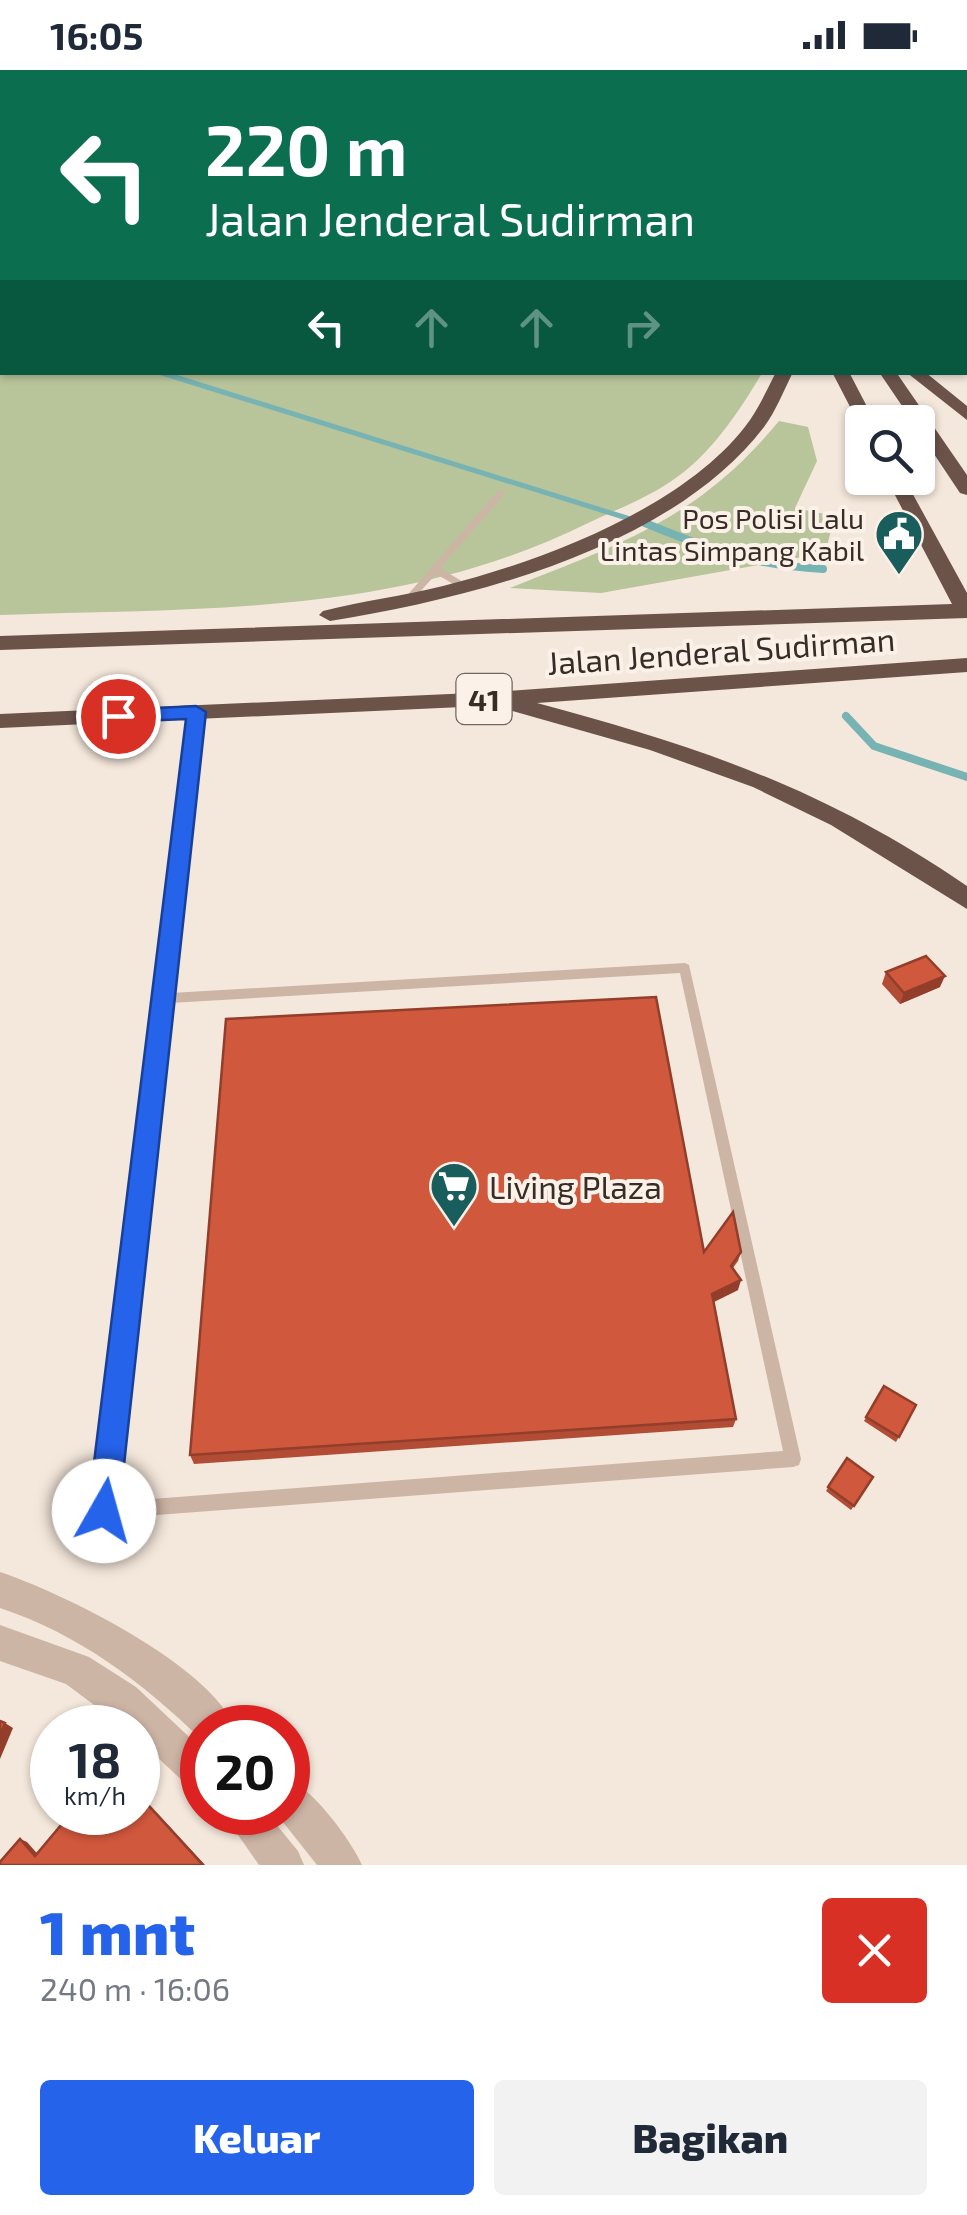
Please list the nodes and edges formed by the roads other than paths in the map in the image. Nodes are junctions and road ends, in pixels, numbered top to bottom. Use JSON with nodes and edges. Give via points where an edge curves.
{"nodes":[{"id":1,"x":783,"y":375,"type":"edge"},
{"id":2,"x":842,"y":375,"type":"edge"},
{"id":3,"x":889,"y":375,"type":"edge"},
{"id":4,"x":918,"y":375,"type":"edge"},
{"id":5,"x":857,"y":405,"type":"edge"},
{"id":6,"x":967,"y":414,"type":"edge"},
{"id":7,"x":967,"y":489,"type":"edge"},
{"id":8,"x":502,"y":492,"type":"dead end"},
{"id":9,"x":904,"y":495,"type":"edge"},
{"id":10,"x":435,"y":569,"type":"junction"},
{"id":11,"x":465,"y":586,"type":"junction"},
{"id":12,"x":407,"y":601,"type":"junction"},
{"id":13,"x":966,"y":610,"type":"edge"},
{"id":14,"x":0,"y":642,"type":"edge"},
{"id":15,"x":967,"y":665,"type":"edge"},
{"id":16,"x":494,"y":698,"type":"junction"},
{"id":17,"x":196,"y":712,"type":"junction"},
{"id":18,"x":0,"y":722,"type":"edge"},
{"id":19,"x":967,"y":899,"type":"edge"},
{"id":20,"x":163,"y":998,"type":"junction"},
{"id":21,"x":0,"y":1590,"type":"edge"},
{"id":22,"x":0,"y":1644,"type":"edge"},
{"id":23,"x":193,"y":1705,"type":"edge"},
{"id":24,"x":180,"y":1753,"type":"edge"},
{"id":25,"x":310,"y":1825,"type":"edge"},
{"id":26,"x":260,"y":1835,"type":"edge"},
{"id":27,"x":284,"y":1865,"type":"edge"},
{"id":28,"x":342,"y":1865,"type":"edge"}],
"edges":[{"from":1,"to":11,"type":"highway","via":[[753,433],[650,512]]},
{"from":2,"to":5,"type":"highway"},
{"from":3,"to":7,"type":"highway"},
{"from":4,"to":6,"type":"highway"},
{"from":8,"to":10,"type":"lane"},
{"from":9,"to":13,"type":"highway"},
{"from":10,"to":11,"type":"lane"},
{"from":10,"to":12,"type":"lane"},
{"from":11,"to":12,"type":"highway"},
{"from":12,"to":14,"type":"highway","via":[[266,623]]},
{"from":13,"to":14,"type":"highway","name":"Jalan Jenderal Sudirman","number":"41"},
{"from":15,"to":16,"type":"highway","name":"Jalan Jenderal Sudirman","number":"41"},
{"from":16,"to":17,"type":"highway","name":"Jalan Jenderal Sudirman","number":"41"},
{"from":16,"to":19,"type":"highway","via":[[644,740],[776,788],[919,865]]},
{"from":17,"to":18,"type":"highway","name":"Jalan Jenderal Sudirman","number":"41"},
{"from":17,"to":20,"type":"lane"},
{"from":20,"to":20,"type":"lane","via":[[104,1511],[793,1459],[685,968]]},
{"from":21,"to":23,"type":"street","via":[[148,1664]]},
{"from":22,"to":24,"type":"street","via":[[76,1670],[123,1700]]},
{"from":25,"to":28,"type":"street"},
{"from":26,"to":27,"type":"street"}]}
